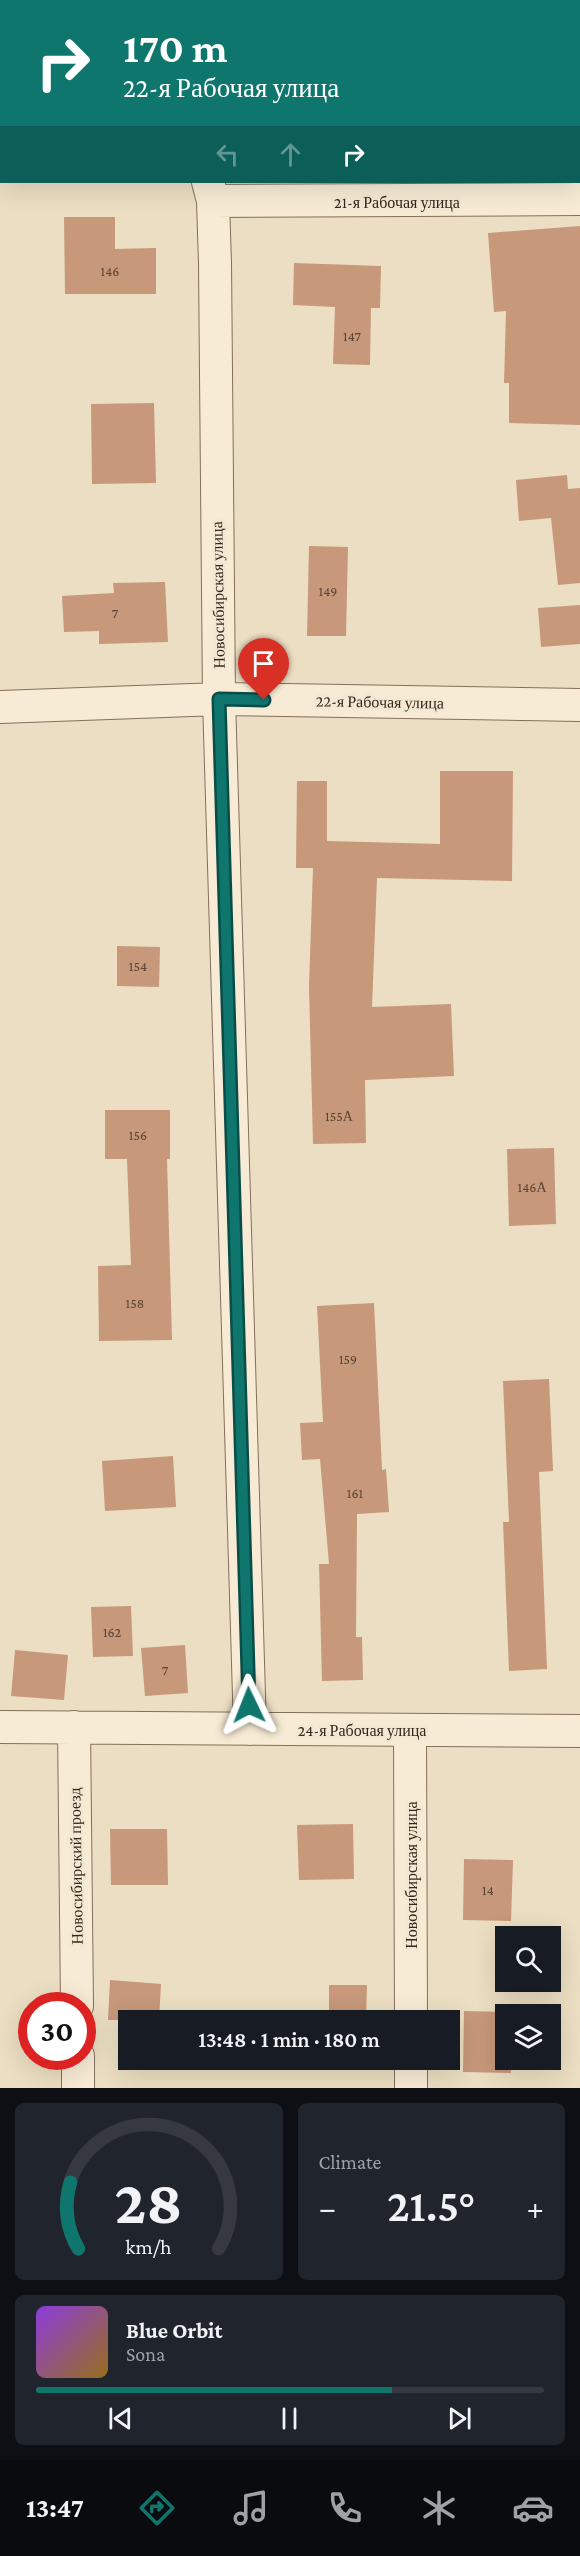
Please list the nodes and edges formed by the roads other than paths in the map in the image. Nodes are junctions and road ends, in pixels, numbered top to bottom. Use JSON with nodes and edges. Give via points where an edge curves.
{"nodes":[{"id":1,"x":211,"y":191,"type":"edge"},
{"id":2,"x":580,"y":199,"type":"edge"},
{"id":3,"x":219,"y":699,"type":"junction"},
{"id":4,"x":580,"y":705,"type":"edge"},
{"id":5,"x":0,"y":707,"type":"edge"},
{"id":6,"x":0,"y":1727,"type":"edge"},
{"id":7,"x":74,"y":1727,"type":"junction"},
{"id":8,"x":250,"y":1729,"type":"junction"},
{"id":9,"x":410,"y":1730,"type":"junction"},
{"id":10,"x":580,"y":1731,"type":"edge"},
{"id":11,"x":77,"y":1992,"type":"edge"},
{"id":12,"x":411,"y":2010,"type":"edge"},
{"id":13,"x":78,"y":2070,"type":"edge"},
{"id":14,"x":411,"y":2070,"type":"edge"},
{"id":15,"x":78,"y":2088,"type":"edge"},
{"id":16,"x":411,"y":2088,"type":"edge"}],
"edges":[{"from":1,"to":2,"type":"street","name":"21-я Рабочая улица"},
{"from":1,"to":3,"type":"street","name":"Новосибирская улица"},
{"from":3,"to":4,"type":"street","name":"22-я Рабочая улица"},
{"from":3,"to":5,"type":"street","name":"22-я Рабочая улица"},
{"from":3,"to":8,"type":"street","name":"Новосибирская улица"},
{"from":6,"to":7,"type":"street","name":"24-я Рабочая улица"},
{"from":7,"to":8,"type":"street","name":"24-я Рабочая улица"},
{"from":7,"to":11,"type":"street","name":"Новосибирский проезд"},
{"from":8,"to":9,"type":"street","name":"24-я Рабочая улица"},
{"from":9,"to":10,"type":"street","name":"24-я Рабочая улица"},
{"from":9,"to":12,"type":"street","name":"Новосибирская улица"},
{"from":13,"to":15,"type":"street"},
{"from":14,"to":16,"type":"street"}]}
